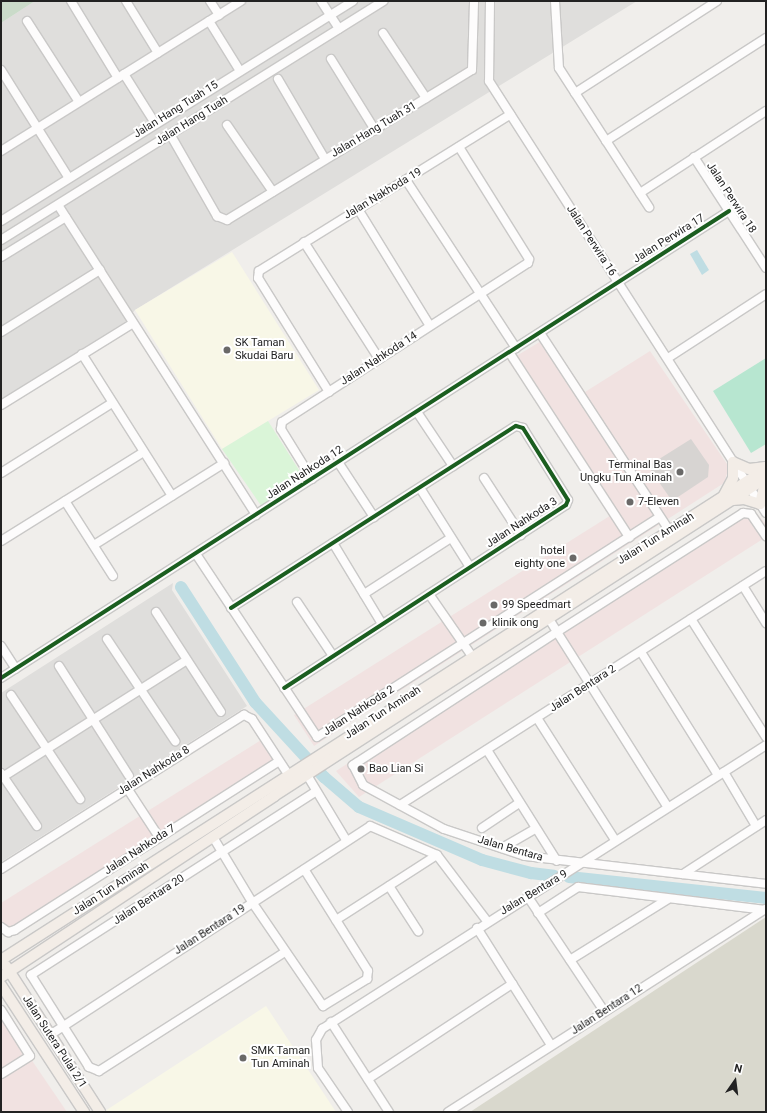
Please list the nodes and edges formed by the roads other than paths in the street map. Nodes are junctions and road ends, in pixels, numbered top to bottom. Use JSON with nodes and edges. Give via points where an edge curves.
{"nodes":[{"id":1,"x":70,"y":1,"type":"edge"},
{"id":2,"x":126,"y":1,"type":"edge"},
{"id":3,"x":210,"y":1,"type":"edge"},
{"id":4,"x":241,"y":1,"type":"edge"},
{"id":5,"x":321,"y":1,"type":"edge"},
{"id":6,"x":353,"y":1,"type":"edge"},
{"id":7,"x":383,"y":1,"type":"edge"},
{"id":8,"x":474,"y":1,"type":"edge"},
{"id":9,"x":490,"y":1,"type":"edge"},
{"id":10,"x":555,"y":1,"type":"edge"},
{"id":11,"x":716,"y":1,"type":"edge"},
{"id":12,"x":219,"y":15,"type":"junction"},
{"id":13,"x":331,"y":16,"type":"junction"},
{"id":14,"x":27,"y":21,"type":"dead end"},
{"id":15,"x":209,"y":21,"type":"junction"},
{"id":16,"x":339,"y":29,"type":"junction"},
{"id":17,"x":382,"y":33,"type":"dead end"},
{"id":18,"x":766,"y":38,"type":"edge"},
{"id":19,"x":158,"y":53,"type":"junction"},
{"id":20,"x":331,"y":59,"type":"dead end"},
{"id":21,"x":1,"y":70,"type":"edge"},
{"id":22,"x":240,"y":71,"type":"junction"},
{"id":23,"x":121,"y":76,"type":"junction"},
{"id":24,"x":278,"y":79,"type":"dead end"},
{"id":25,"x":575,"y":93,"type":"junction"},
{"id":26,"x":426,"y":98,"type":"junction"},
{"id":27,"x":79,"y":102,"type":"junction"},
{"id":28,"x":766,"y":111,"type":"edge"},
{"id":29,"x":510,"y":115,"type":"junction"},
{"id":30,"x":155,"y":123,"type":"junction"},
{"id":31,"x":227,"y":125,"type":"dead end"},
{"id":32,"x":37,"y":128,"type":"junction"},
{"id":33,"x":376,"y":130,"type":"junction"},
{"id":34,"x":170,"y":134,"type":"junction"},
{"id":35,"x":606,"y":142,"type":"junction"},
{"id":36,"x":459,"y":147,"type":"junction"},
{"id":37,"x":1,"y":150,"type":"edge"},
{"id":38,"x":694,"y":157,"type":"junction"},
{"id":39,"x":325,"y":159,"type":"junction"},
{"id":40,"x":68,"y":177,"type":"junction"},
{"id":41,"x":406,"y":180,"type":"junction"},
{"id":42,"x":272,"y":192,"type":"junction"},
{"id":43,"x":640,"y":193,"type":"junction"},
{"id":44,"x":58,"y":205,"type":"junction"},
{"id":45,"x":648,"y":207,"type":"dead end"},
{"id":46,"x":358,"y":209,"type":"junction"},
{"id":47,"x":729,"y":211,"type":"junction"},
{"id":48,"x":66,"y":217,"type":"junction"},
{"id":49,"x":1,"y":221,"type":"edge"},
{"id":50,"x":1,"y":240,"type":"edge"},
{"id":51,"x":304,"y":242,"type":"junction"},
{"id":52,"x":1,"y":257,"type":"edge"},
{"id":53,"x":766,"y":268,"type":"edge"},
{"id":54,"x":100,"y":270,"type":"junction"},
{"id":55,"x":618,"y":282,"type":"junction"},
{"id":56,"x":481,"y":294,"type":"junction"},
{"id":57,"x":766,"y":294,"type":"edge"},
{"id":58,"x":133,"y":323,"type":"junction"},
{"id":59,"x":430,"y":326,"type":"junction"},
{"id":60,"x":1,"y":332,"type":"edge"},
{"id":61,"x":540,"y":333,"type":"junction"},
{"id":62,"x":513,"y":350,"type":"junction"},
{"id":63,"x":82,"y":354,"type":"junction"},
{"id":64,"x":668,"y":358,"type":"junction"},
{"id":65,"x":379,"y":359,"type":"junction"},
{"id":66,"x":329,"y":392,"type":"junction"},
{"id":67,"x":112,"y":403,"type":"junction"},
{"id":68,"x":1,"y":405,"type":"edge"},
{"id":69,"x":417,"y":412,"type":"junction"},
{"id":70,"x":142,"y":453,"type":"junction"},
{"id":71,"x":338,"y":462,"type":"junction"},
{"id":72,"x":733,"y":462,"type":"junction"},
{"id":73,"x":224,"y":463,"type":"junction"},
{"id":74,"x":453,"y":466,"type":"junction"},
{"id":75,"x":766,"y":468,"type":"edge"},
{"id":76,"x":1,"y":473,"type":"edge"},
{"id":77,"x":484,"y":478,"type":"dead end"},
{"id":78,"x":766,"y":478,"type":"edge"},
{"id":79,"x":312,"y":479,"type":"junction"},
{"id":80,"x":748,"y":485,"type":"junction"},
{"id":81,"x":420,"y":488,"type":"junction"},
{"id":82,"x":172,"y":496,"type":"junction"},
{"id":83,"x":727,"y":499,"type":"junction"},
{"id":84,"x":65,"y":501,"type":"junction"},
{"id":85,"x":760,"y":504,"type":"junction"},
{"id":86,"x":766,"y":513,"type":"edge"},
{"id":87,"x":256,"y":515,"type":"junction"},
{"id":88,"x":374,"y":517,"type":"junction"},
{"id":89,"x":660,"y":517,"type":"junction"},
{"id":90,"x":669,"y":530,"type":"junction"},
{"id":91,"x":521,"y":535,"type":"junction"},
{"id":92,"x":766,"y":536,"type":"edge"},
{"id":93,"x":2,"y":537,"type":"edge"},
{"id":94,"x":451,"y":538,"type":"junction"},
{"id":95,"x":629,"y":538,"type":"junction"},
{"id":96,"x":333,"y":543,"type":"junction"},
{"id":97,"x":94,"y":545,"type":"junction"},
{"id":98,"x":196,"y":554,"type":"junction"},
{"id":99,"x":470,"y":568,"type":"junction"},
{"id":100,"x":766,"y":571,"type":"edge"},
{"id":101,"x":113,"y":576,"type":"dead end"},
{"id":102,"x":743,"y":586,"type":"junction"},
{"id":103,"x":364,"y":594,"type":"junction"},
{"id":104,"x":429,"y":594,"type":"junction"},
{"id":105,"x":298,"y":602,"type":"dead end"},
{"id":106,"x":231,"y":608,"type":"junction"},
{"id":107,"x":156,"y":612,"type":"dead end"},
{"id":108,"x":549,"y":619,"type":"junction"},
{"id":109,"x":691,"y":619,"type":"junction"},
{"id":110,"x":766,"y":623,"type":"edge"},
{"id":111,"x":382,"y":624,"type":"junction"},
{"id":112,"x":557,"y":632,"type":"junction"},
{"id":113,"x":107,"y":639,"type":"dead end"},
{"id":114,"x":464,"y":644,"type":"junction"},
{"id":115,"x":1,"y":646,"type":"edge"},
{"id":116,"x":641,"y":652,"type":"junction"},
{"id":117,"x":333,"y":656,"type":"junction"},
{"id":118,"x":472,"y":656,"type":"junction"},
{"id":119,"x":187,"y":660,"type":"junction"},
{"id":120,"x":59,"y":666,"type":"dead end"},
{"id":121,"x":16,"y":669,"type":"junction"},
{"id":122,"x":1,"y":678,"type":"edge"},
{"id":123,"x":590,"y":684,"type":"junction"},
{"id":124,"x":284,"y":688,"type":"junction"},
{"id":125,"x":140,"y":691,"type":"junction"},
{"id":126,"x":11,"y":695,"type":"dead end"},
{"id":127,"x":221,"y":712,"type":"dead end"},
{"id":128,"x":537,"y":718,"type":"junction"},
{"id":129,"x":92,"y":720,"type":"junction"},
{"id":130,"x":766,"y":737,"type":"edge"},
{"id":131,"x":175,"y":740,"type":"dead end"},
{"id":132,"x":766,"y":745,"type":"edge"},
{"id":133,"x":46,"y":748,"type":"junction"},
{"id":134,"x":487,"y":750,"type":"junction"},
{"id":135,"x":279,"y":761,"type":"junction"},
{"id":136,"x":721,"y":773,"type":"junction"},
{"id":137,"x":288,"y":774,"type":"junction"},
{"id":138,"x":307,"y":774,"type":"junction"},
{"id":139,"x":2,"y":776,"type":"edge"},
{"id":140,"x":129,"y":776,"type":"dead end"},
{"id":141,"x":127,"y":788,"type":"junction"},
{"id":142,"x":316,"y":791,"type":"junction"},
{"id":143,"x":80,"y":799,"type":"dead end"},
{"id":144,"x":519,"y":803,"type":"junction"},
{"id":145,"x":400,"y":805,"type":"junction"},
{"id":146,"x":667,"y":806,"type":"junction"},
{"id":147,"x":766,"y":820,"type":"edge"},
{"id":148,"x":37,"y":826,"type":"dead end"},
{"id":149,"x":756,"y":826,"type":"junction"},
{"id":150,"x":482,"y":828,"type":"dead end"},
{"id":151,"x":535,"y":829,"type":"junction"},
{"id":152,"x":159,"y":837,"type":"junction"},
{"id":153,"x":213,"y":837,"type":"junction"},
{"id":154,"x":346,"y":840,"type":"junction"},
{"id":155,"x":615,"y":840,"type":"junction"},
{"id":156,"x":502,"y":848,"type":"junction"},
{"id":157,"x":222,"y":853,"type":"junction"},
{"id":158,"x":437,"y":855,"type":"junction"},
{"id":159,"x":557,"y":861,"type":"junction"},
{"id":160,"x":584,"y":864,"type":"junction"},
{"id":161,"x":1,"y":868,"type":"edge"},
{"id":162,"x":304,"y":869,"type":"junction"},
{"id":163,"x":683,"y":874,"type":"junction"},
{"id":164,"x":766,"y":884,"type":"edge"},
{"id":165,"x":389,"y":886,"type":"junction"},
{"id":166,"x":528,"y":897,"type":"junction"},
{"id":167,"x":668,"y":899,"type":"junction"},
{"id":168,"x":252,"y":902,"type":"junction"},
{"id":169,"x":765,"y":909,"type":"edge"},
{"id":170,"x":538,"y":914,"type":"junction"},
{"id":171,"x":336,"y":920,"type":"junction"},
{"id":172,"x":487,"y":921,"type":"junction"},
{"id":173,"x":1,"y":927,"type":"edge"},
{"id":174,"x":477,"y":928,"type":"junction"},
{"id":175,"x":418,"y":931,"type":"dead end"},
{"id":176,"x":285,"y":952,"type":"junction"},
{"id":177,"x":1,"y":959,"type":"edge"},
{"id":178,"x":570,"y":960,"type":"junction"},
{"id":179,"x":5,"y":974,"type":"edge"},
{"id":180,"x":1,"y":984,"type":"edge"},
{"id":181,"x":512,"y":984,"type":"junction"},
{"id":182,"x":1,"y":1010,"type":"edge"},
{"id":183,"x":604,"y":1011,"type":"junction"},
{"id":184,"x":332,"y":1022,"type":"junction"},
{"id":185,"x":62,"y":1025,"type":"junction"},
{"id":186,"x":50,"y":1035,"type":"junction"},
{"id":187,"x":551,"y":1045,"type":"junction"},
{"id":188,"x":1,"y":1074,"type":"edge"},
{"id":189,"x":368,"y":1079,"type":"junction"},
{"id":190,"x":96,"y":1111,"type":"edge"},
{"id":191,"x":84,"y":1112,"type":"edge"},
{"id":192,"x":348,"y":1112,"type":"edge"},
{"id":193,"x":389,"y":1112,"type":"edge"},
{"id":194,"x":448,"y":1112,"type":"edge"}],
"edges":[{"from":1,"to":23,"type":"street"},
{"from":2,"to":19,"type":"street"},
{"from":3,"to":12,"type":"street"},
{"from":4,"to":12,"type":"street"},
{"from":5,"to":13,"type":"street"},
{"from":6,"to":13,"type":"street","name":"Jalan Hang Tuah 15"},
{"from":7,"to":16,"type":"street","name":"Jalan Hang Tuah"},
{"from":8,"to":26,"type":"street","name":"Jalan Hang Tuah 31","via":[[472,70]]},
{"from":9,"to":29,"type":"street","name":"Jalan Perwira 16","via":[[489,81]]},
{"from":10,"to":25,"type":"street","via":[[556,59]]},
{"from":11,"to":25,"type":"street"},
{"from":12,"to":15,"type":"street"},
{"from":13,"to":16,"type":"street"},
{"from":13,"to":22,"type":"street","name":"Jalan Hang Tuah 15"},
{"from":14,"to":27,"type":"street"},
{"from":15,"to":19,"type":"street"},
{"from":15,"to":22,"type":"street"},
{"from":16,"to":34,"type":"street","name":"Jalan Hang Tuah"},
{"from":17,"to":26,"type":"street"},
{"from":18,"to":35,"type":"street"},
{"from":19,"to":23,"type":"street"},
{"from":20,"to":33,"type":"street"},
{"from":21,"to":32,"type":"street"},
{"from":22,"to":30,"type":"street","name":"Jalan Hang Tuah 15"},
{"from":23,"to":27,"type":"street"},
{"from":23,"to":30,"type":"street"},
{"from":24,"to":39,"type":"street"},
{"from":25,"to":35,"type":"street"},
{"from":26,"to":33,"type":"street","name":"Jalan Hang Tuah 31"},
{"from":27,"to":32,"type":"street"},
{"from":28,"to":38,"type":"street"},
{"from":29,"to":36,"type":"street","name":"Jalan Nakhoda 19"},
{"from":29,"to":55,"type":"street","name":"Jalan Perwira 16"},
{"from":30,"to":40,"type":"street","name":"Jalan Hang Tuah 15"},
{"from":31,"to":42,"type":"street"},
{"from":32,"to":37,"type":"street"},
{"from":32,"to":40,"type":"street"},
{"from":33,"to":39,"type":"street","name":"Jalan Hang Tuah 31"},
{"from":34,"to":42,"type":"street","name":"Jalan Hang Tuah 31","via":[[217,216],[227,220]]},
{"from":34,"to":44,"type":"street","name":"Jalan Hang Tuah"},
{"from":35,"to":43,"type":"street"},
{"from":36,"to":41,"type":"street","name":"Jalan Nakhoda 19"},
{"from":36,"to":56,"type":"street","name":"Jalan Nahkoda 14","via":[[529,259],[523,268]]},
{"from":38,"to":43,"type":"street"},
{"from":38,"to":47,"type":"street","name":"Jalan Perwira 18"},
{"from":39,"to":42,"type":"street","name":"Jalan Hang Tuah 31"},
{"from":40,"to":49,"type":"street","name":"Jalan Hang Tuah 15"},
{"from":41,"to":46,"type":"street","name":"Jalan Nakhoda 19"},
{"from":41,"to":56,"type":"street"},
{"from":43,"to":45,"type":"street"},
{"from":44,"to":48,"type":"street"},
{"from":44,"to":50,"type":"street","name":"Jalan Hang Tuah"},
{"from":46,"to":51,"type":"street","name":"Jalan Nakhoda 19"},
{"from":46,"to":59,"type":"street"},
{"from":47,"to":53,"type":"street","name":"Jalan Perwira 18"},
{"from":47,"to":55,"type":"street","name":"Jalan Perwira 17"},
{"from":48,"to":52,"type":"street"},
{"from":48,"to":54,"type":"street"},
{"from":51,"to":65,"type":"street"},
{"from":51,"to":66,"type":"street","name":"Jalan Nakhoda 19","via":[[258,274]]},
{"from":54,"to":58,"type":"street"},
{"from":54,"to":60,"type":"street"},
{"from":55,"to":61,"type":"street","name":"Jalan Nahkoda 12"},
{"from":55,"to":64,"type":"street","name":"Jalan Perwira 16"},
{"from":56,"to":59,"type":"street","name":"Jalan Nahkoda 14"},
{"from":56,"to":62,"type":"street"},
{"from":57,"to":64,"type":"street"},
{"from":58,"to":63,"type":"street"},
{"from":58,"to":73,"type":"street"},
{"from":59,"to":65,"type":"street","name":"Jalan Nahkoda 14"},
{"from":61,"to":62,"type":"street","name":"Jalan Nahkoda 12"},
{"from":61,"to":89,"type":"street"},
{"from":62,"to":69,"type":"street","name":"Jalan Nahkoda 12"},
{"from":62,"to":95,"type":"street"},
{"from":63,"to":67,"type":"street"},
{"from":63,"to":68,"type":"street"},
{"from":64,"to":72,"type":"street","name":"Jalan Perwira 16"},
{"from":65,"to":66,"type":"street","name":"Jalan Nahkoda 14"},
{"from":66,"to":79,"type":"street","name":"Jalan Nahkoda 14","via":[[288,418],[281,429]]},
{"from":67,"to":70,"type":"street"},
{"from":67,"to":76,"type":"street"},
{"from":69,"to":71,"type":"street","name":"Jalan Nahkoda 12"},
{"from":69,"to":74,"type":"street"},
{"from":70,"to":82,"type":"street"},
{"from":70,"to":84,"type":"street"},
{"from":71,"to":79,"type":"street","name":"Jalan Nahkoda 12"},
{"from":71,"to":88,"type":"street"},
{"from":72,"to":75,"type":"main road","via":[[748,469]]},
{"from":72,"to":80,"type":"street","name":"Jalan Perwira 16"},
{"from":72,"to":83,"type":"main road","via":[[733,478]]},
{"from":73,"to":82,"type":"street"},
{"from":73,"to":87,"type":"street"},
{"from":74,"to":81,"type":"street","name":"Jalan Nahkoda 3"},
{"from":74,"to":91,"type":"street","name":"Jalan Nahkoda 3","via":[[516,426],[523,428],[568,500],[566,506]]},
{"from":75,"to":80,"type":"main road","name":"Jalan Tun Aminah"},
{"from":77,"to":91,"type":"street"},
{"from":78,"to":80,"type":"main road","name":"Jalan Tun Aminah"},
{"from":78,"to":85,"type":"main road"},
{"from":79,"to":87,"type":"street","name":"Jalan Nahkoda 12"},
{"from":80,"to":83,"type":"main road","name":"Jalan Tun Aminah"},
{"from":80,"to":85,"type":"street","name":"Jalan Perwira 16"},
{"from":81,"to":88,"type":"street","name":"Jalan Nahkoda 3"},
{"from":81,"to":94,"type":"street"},
{"from":82,"to":97,"type":"street"},
{"from":83,"to":85,"type":"main road","via":[[744,499]]},
{"from":83,"to":90,"type":"main road","name":"Jalan Tun Aminah"},
{"from":83,"to":108,"type":"main road","name":"Jalan Tun Aminah"},
{"from":84,"to":93,"type":"street"},
{"from":84,"to":97,"type":"street"},
{"from":85,"to":86,"type":"street","name":"Jalan Perwira 16"},
{"from":87,"to":98,"type":"street","name":"Jalan Nahkoda 12"},
{"from":88,"to":96,"type":"street","name":"Jalan Nahkoda 3"},
{"from":89,"to":90,"type":"street"},
{"from":89,"to":95,"type":"street","name":"Jalan Nahkoda 2"},
{"from":90,"to":118,"type":"main road","name":"Jalan Tun Aminah"},
{"from":91,"to":99,"type":"street","name":"Jalan Nahkoda 3"},
{"from":92,"to":112,"type":"street","via":[[751,514],[743,513]]},
{"from":94,"to":99,"type":"street"},
{"from":94,"to":103,"type":"street"},
{"from":95,"to":114,"type":"street","name":"Jalan Nahkoda 2"},
{"from":96,"to":103,"type":"street"},
{"from":96,"to":106,"type":"street","name":"Jalan Nahkoda 3"},
{"from":97,"to":101,"type":"street"},
{"from":98,"to":106,"type":"street","name":"Jalan Nahkoda 2"},
{"from":98,"to":121,"type":"street","name":"Jalan Nahkoda 12"},
{"from":99,"to":104,"type":"street","name":"Jalan Nahkoda 3"},
{"from":100,"to":102,"type":"street","name":"Jalan Bentara 2"},
{"from":102,"to":109,"type":"street","name":"Jalan Bentara 2"},
{"from":102,"to":110,"type":"street"},
{"from":103,"to":111,"type":"street"},
{"from":104,"to":111,"type":"street","name":"Jalan Nahkoda 3"},
{"from":104,"to":114,"type":"street"},
{"from":105,"to":117,"type":"street"},
{"from":106,"to":124,"type":"street","name":"Jalan Nahkoda 2"},
{"from":107,"to":119,"type":"street"},
{"from":108,"to":112,"type":"street"},
{"from":108,"to":138,"type":"main road","name":"Jalan Tun Aminah"},
{"from":109,"to":116,"type":"street","name":"Jalan Bentara 2"},
{"from":109,"to":130,"type":"street"},
{"from":111,"to":117,"type":"street","name":"Jalan Nahkoda 3"},
{"from":112,"to":123,"type":"street"},
{"from":112,"to":145,"type":"street","name":"Jalan Bentara","via":[[354,763],[352,767],[363,785]]},
{"from":113,"to":125,"type":"street"},
{"from":114,"to":118,"type":"street"},
{"from":114,"to":124,"type":"street","name":"Jalan Nahkoda 2","via":[[317,737]]},
{"from":115,"to":121,"type":"street"},
{"from":116,"to":123,"type":"street","name":"Jalan Bentara 2"},
{"from":116,"to":136,"type":"street"},
{"from":117,"to":124,"type":"street","name":"Jalan Nahkoda 3"},
{"from":118,"to":137,"type":"main road","name":"Jalan Tun Aminah"},
{"from":119,"to":125,"type":"street"},
{"from":119,"to":127,"type":"street"},
{"from":120,"to":129,"type":"street"},
{"from":121,"to":122,"type":"street","name":"Jalan Nahkoda 12"},
{"from":123,"to":128,"type":"street","name":"Jalan Bentara 2"},
{"from":123,"to":146,"type":"street"},
{"from":125,"to":129,"type":"street"},
{"from":125,"to":131,"type":"street"},
{"from":126,"to":133,"type":"street"},
{"from":128,"to":134,"type":"street","name":"Jalan Bentara 2"},
{"from":128,"to":155,"type":"street"},
{"from":129,"to":133,"type":"street"},
{"from":129,"to":140,"type":"street"},
{"from":132,"to":136,"type":"street","name":"Jalan Bentara 9"},
{"from":133,"to":139,"type":"street"},
{"from":133,"to":143,"type":"street"},
{"from":134,"to":144,"type":"street"},
{"from":134,"to":145,"type":"street","name":"Jalan Bentara 2"},
{"from":135,"to":137,"type":"street","name":"Jalan Nahkoda 8"},
{"from":135,"to":141,"type":"street","name":"Jalan Nahkoda 8","via":[[252,719],[244,715]]},
{"from":135,"to":152,"type":"street","name":"Jalan Nahkoda 7"},
{"from":136,"to":146,"type":"street","name":"Jalan Bentara 9"},
{"from":136,"to":149,"type":"street"},
{"from":137,"to":177,"type":"main road","name":"Jalan Tun Aminah"},
{"from":138,"to":142,"type":"street"},
{"from":138,"to":153,"type":"main road","name":"Jalan Tun Aminah"},
{"from":139,"to":148,"type":"street"},
{"from":141,"to":152,"type":"street"},
{"from":141,"to":161,"type":"street","name":"Jalan Nahkoda 8"},
{"from":142,"to":154,"type":"street"},
{"from":142,"to":157,"type":"street","name":"Jalan Bentara 20"},
{"from":144,"to":150,"type":"street"},
{"from":144,"to":151,"type":"street"},
{"from":145,"to":156,"type":"street","name":"Jalan Bentara","via":[[444,829]]},
{"from":146,"to":155,"type":"street","name":"Jalan Bentara 9"},
{"from":147,"to":149,"type":"street"},
{"from":149,"to":163,"type":"street"},
{"from":151,"to":156,"type":"street"},
{"from":151,"to":159,"type":"street"},
{"from":152,"to":173,"type":"street","name":"Jalan Nahkoda 7","via":[[15,930],[8,932]]},
{"from":153,"to":157,"type":"street"},
{"from":153,"to":179,"type":"main road","name":"Jalan Tun Aminah"},
{"from":154,"to":158,"type":"street","name":"Jalan Bentara 19","via":[[370,826]]},
{"from":154,"to":162,"type":"street","name":"Jalan Bentara 19"},
{"from":155,"to":160,"type":"street","name":"Jalan Bentara 9"},
{"from":156,"to":159,"type":"street","name":"Jalan Bentara"},
{"from":157,"to":168,"type":"street"},
{"from":157,"to":185,"type":"street","name":"Jalan Bentara 20","via":[[33,973],[32,978]]},
{"from":158,"to":165,"type":"street"},
{"from":158,"to":172,"type":"street"},
{"from":159,"to":160,"type":"street","name":"Jalan Bentara"},
{"from":160,"to":163,"type":"street","name":"Jalan Bentara"},
{"from":160,"to":166,"type":"street","name":"Jalan Bentara 9"},
{"from":162,"to":168,"type":"street","name":"Jalan Bentara 19"},
{"from":162,"to":171,"type":"street"},
{"from":163,"to":164,"type":"street","name":"Jalan Bentara"},
{"from":165,"to":171,"type":"street"},
{"from":165,"to":175,"type":"street"},
{"from":166,"to":170,"type":"street"},
{"from":166,"to":172,"type":"street","name":"Jalan Bentara 9"},
{"from":167,"to":169,"type":"street"},
{"from":167,"to":170,"type":"street","via":[[582,888],[573,890]]},
{"from":167,"to":178,"type":"street"},
{"from":168,"to":176,"type":"street"},
{"from":168,"to":185,"type":"street","name":"Jalan Bentara 19"},
{"from":169,"to":183,"type":"street","name":"Jalan Bentara 12"},
{"from":170,"to":178,"type":"street"},
{"from":171,"to":176,"type":"street","via":[[369,976],[323,1006]]},
{"from":172,"to":174,"type":"street","name":"Jalan Bentara 9"},
{"from":174,"to":181,"type":"street"},
{"from":174,"to":184,"type":"street","name":"Jalan Bentara 9"},
{"from":176,"to":185,"type":"street","name":"Jalan Bentara 20","via":[[99,1071],[89,1067]]},
{"from":177,"to":179,"type":"main road","name":"Jalan Sutera Pulai 2/1"},
{"from":178,"to":183,"type":"street"},
{"from":179,"to":186,"type":"main road","name":"Jalan Sutera Pulai 2/1"},
{"from":180,"to":191,"type":"main road"},
{"from":181,"to":187,"type":"street"},
{"from":181,"to":189,"type":"street"},
{"from":182,"to":188,"type":"street","via":[[30,1056]]},
{"from":183,"to":187,"type":"street","name":"Jalan Bentara 12"},
{"from":184,"to":189,"type":"street"},
{"from":184,"to":192,"type":"street","name":"Jalan Bentara 9","via":[[322,1029],[316,1040],[318,1068]]},
{"from":185,"to":186,"type":"street","name":"Jalan Bentara 19"},
{"from":186,"to":190,"type":"main road","name":"Jalan Sutera Pulai 2/1"},
{"from":187,"to":194,"type":"street","name":"Jalan Bentara 12"},
{"from":189,"to":193,"type":"street"}]}
